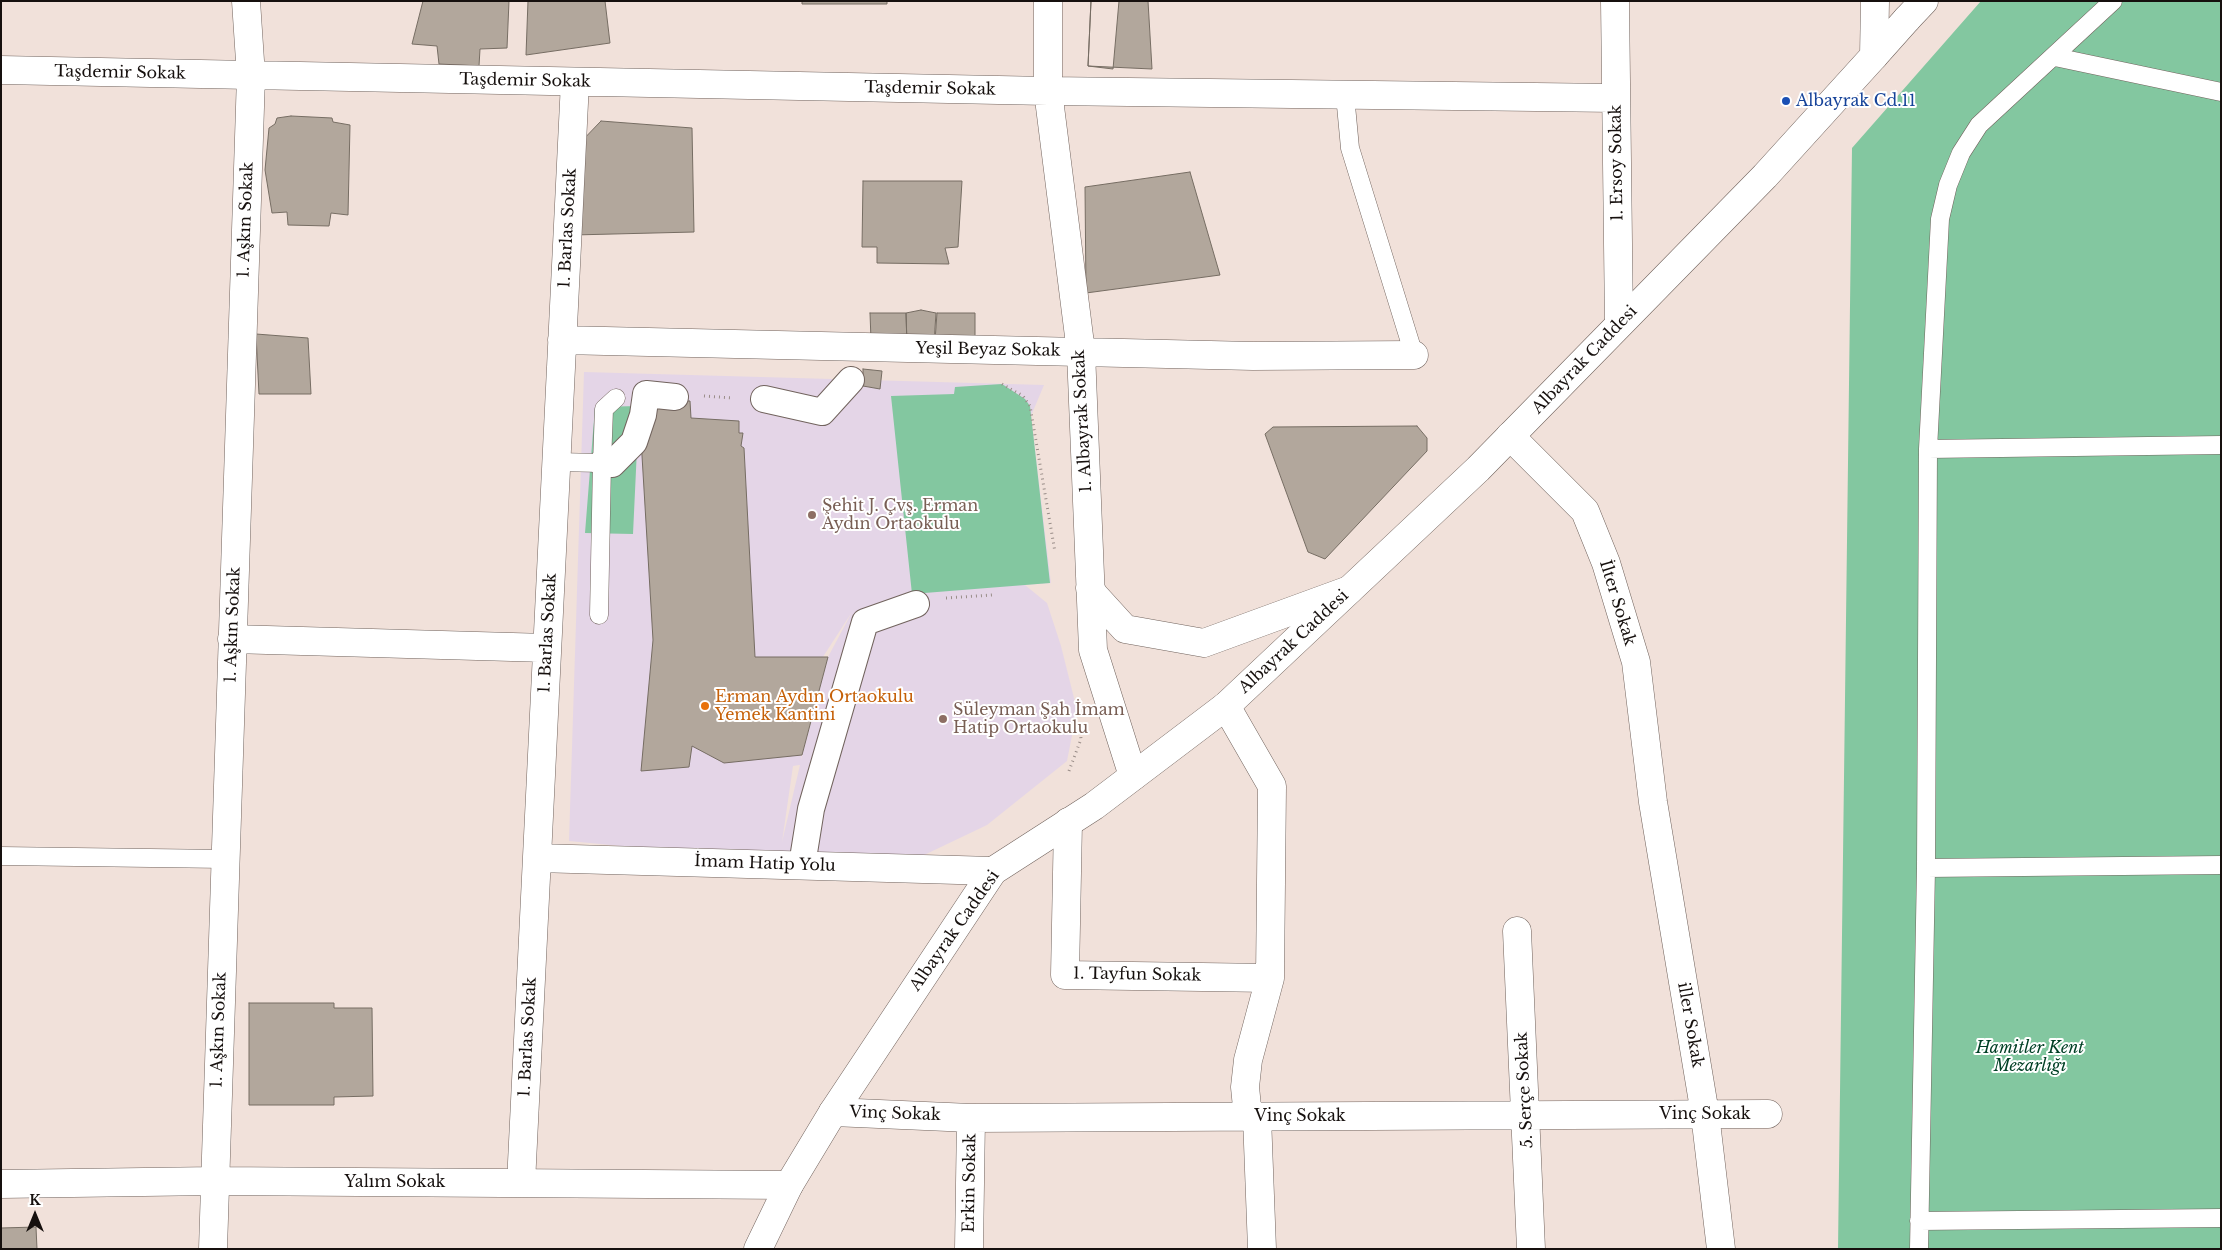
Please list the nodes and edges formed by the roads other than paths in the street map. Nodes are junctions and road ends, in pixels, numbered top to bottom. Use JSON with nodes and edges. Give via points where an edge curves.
{"nodes":[{"id":1,"x":246,"y":1,"type":"edge"},
{"id":2,"x":1048,"y":1,"type":"edge"},
{"id":3,"x":1615,"y":1,"type":"edge"},
{"id":4,"x":1875,"y":1,"type":"edge"},
{"id":5,"x":2113,"y":1,"type":"edge"},
{"id":6,"x":1913,"y":7,"type":"edge"},
{"id":7,"x":1874,"y":56,"type":"junction"},
{"id":8,"x":2054,"y":57,"type":"junction"},
{"id":9,"x":1,"y":70,"type":"edge"},
{"id":10,"x":251,"y":76,"type":"junction"},
{"id":11,"x":575,"y":82,"type":"junction"},
{"id":12,"x":1048,"y":91,"type":"junction"},
{"id":13,"x":2221,"y":92,"type":"edge"},
{"id":14,"x":1345,"y":95,"type":"junction"},
{"id":15,"x":1616,"y":98,"type":"junction"},
{"id":16,"x":1619,"y":324,"type":"junction"},
{"id":17,"x":562,"y":340,"type":"junction"},
{"id":18,"x":1081,"y":352,"type":"junction"},
{"id":19,"x":1414,"y":355,"type":"joint"},
{"id":20,"x":851,"y":380,"type":"dead end"},
{"id":21,"x":675,"y":397,"type":"road end"},
{"id":22,"x":616,"y":398,"type":"dead end"},
{"id":23,"x":764,"y":399,"type":"road end"},
{"id":24,"x":1510,"y":436,"type":"junction"},
{"id":25,"x":2221,"y":445,"type":"edge"},
{"id":26,"x":1928,"y":449,"type":"junction"},
{"id":27,"x":556,"y":462,"type":"junction"},
{"id":28,"x":602,"y":463,"type":"junction"},
{"id":29,"x":1090,"y":588,"type":"junction"},
{"id":30,"x":1349,"y":590,"type":"junction"},
{"id":31,"x":916,"y":604,"type":"road end"},
{"id":32,"x":599,"y":615,"type":"dead end"},
{"id":33,"x":232,"y":639,"type":"junction"},
{"id":34,"x":547,"y":648,"type":"junction"},
{"id":35,"x":1226,"y":706,"type":"junction"},
{"id":36,"x":1133,"y":776,"type":"junction"},
{"id":37,"x":1653,"y":802,"type":"joint"},
{"id":38,"x":1068,"y":822,"type":"junction"},
{"id":39,"x":1,"y":856,"type":"edge"},
{"id":40,"x":537,"y":858,"type":"junction"},
{"id":41,"x":225,"y":860,"type":"junction"},
{"id":42,"x":802,"y":865,"type":"junction"},
{"id":43,"x":2221,"y":865,"type":"edge"},
{"id":44,"x":1926,"y":868,"type":"junction"},
{"id":45,"x":993,"y":871,"type":"junction"},
{"id":46,"x":1516,"y":931,"type":"dead end"},
{"id":47,"x":1270,"y":978,"type":"junction"},
{"id":48,"x":833,"y":1112,"type":"junction"},
{"id":49,"x":1705,"y":1114,"type":"junction"},
{"id":50,"x":1768,"y":1114,"type":"dead end"},
{"id":51,"x":1526,"y":1115,"type":"junction"},
{"id":52,"x":1252,"y":1116,"type":"junction"},
{"id":53,"x":971,"y":1118,"type":"junction"},
{"id":54,"x":215,"y":1181,"type":"junction"},
{"id":55,"x":521,"y":1183,"type":"junction"},
{"id":56,"x":1,"y":1184,"type":"edge"},
{"id":57,"x":789,"y":1185,"type":"junction"},
{"id":58,"x":2221,"y":1218,"type":"edge"},
{"id":59,"x":1919,"y":1221,"type":"junction"},
{"id":60,"x":213,"y":1249,"type":"edge"},
{"id":61,"x":758,"y":1249,"type":"edge"},
{"id":62,"x":969,"y":1249,"type":"edge"},
{"id":63,"x":1262,"y":1249,"type":"edge"},
{"id":64,"x":1532,"y":1249,"type":"edge"},
{"id":65,"x":1721,"y":1249,"type":"edge"},
{"id":66,"x":1919,"y":1249,"type":"edge"}],
"edges":[{"from":1,"to":10,"type":"street","name":"1. Aşkın Sokak"},
{"from":2,"to":12,"type":"street","name":"1. Albayrak Sokak"},
{"from":3,"to":15,"type":"street","name":"1. Ersoy Sokak"},
{"from":4,"to":7,"type":"street"},
{"from":5,"to":8,"type":"lane"},
{"from":6,"to":7,"type":"street","name":"Albayrak Caddesi"},
{"from":7,"to":16,"type":"street","name":"Albayrak Caddesi","via":[[1765,176]]},
{"from":8,"to":13,"type":"lane"},
{"from":8,"to":26,"type":"lane","via":[[1979,125],[1961,153],[1948,185],[1940,219]]},
{"from":9,"to":10,"type":"street","name":"Taşdemir Sokak"},
{"from":10,"to":11,"type":"street","name":"Taşdemir Sokak"},
{"from":10,"to":33,"type":"street","name":"1. Aşkın Sokak"},
{"from":11,"to":12,"type":"street","name":"Taşdemir Sokak"},
{"from":11,"to":17,"type":"street","name":"1. Barlas Sokak"},
{"from":12,"to":14,"type":"street","name":"Taşdemir Sokak"},
{"from":12,"to":18,"type":"street","name":"1. Albayrak Sokak"},
{"from":14,"to":15,"type":"street","name":"Taşdemir Sokak"},
{"from":14,"to":19,"type":"lane","via":[[1350,148]]},
{"from":15,"to":16,"type":"street","name":"1. Ersoy Sokak"},
{"from":16,"to":24,"type":"street","name":"Albayrak Caddesi"},
{"from":17,"to":18,"type":"street","name":"Yeşil Beyaz Sokak"},
{"from":17,"to":27,"type":"street","name":"1. Barlas Sokak"},
{"from":18,"to":19,"type":"street","name":"Yeşil Beyaz Sokak"},
{"from":18,"to":29,"type":"street","name":"1. Albayrak Sokak"},
{"from":20,"to":23,"type":"street","via":[[822,412]]},
{"from":21,"to":28,"type":"street","via":[[646,394],[634,442],[612,464]]},
{"from":22,"to":28,"type":"lane","via":[[604,408]]},
{"from":24,"to":30,"type":"street","name":"Albayrak Caddesi"},
{"from":24,"to":37,"type":"street","name":"İlter Sokak","via":[[1585,511],[1606,563],[1636,662]]},
{"from":25,"to":26,"type":"lane"},
{"from":26,"to":44,"type":"lane"},
{"from":27,"to":28,"type":"lane"},
{"from":27,"to":34,"type":"street","name":"1. Barlas Sokak"},
{"from":28,"to":32,"type":"lane"},
{"from":29,"to":30,"type":"street","via":[[1125,629],[1204,643]]},
{"from":29,"to":36,"type":"street","name":"1. Albayrak Sokak","via":[[1093,650]]},
{"from":30,"to":35,"type":"street","name":"Albayrak Caddesi"},
{"from":31,"to":42,"type":"street","via":[[865,622],[811,809]]},
{"from":33,"to":34,"type":"street"},
{"from":33,"to":41,"type":"street","name":"1. Aşkın Sokak"},
{"from":34,"to":40,"type":"street","name":"1. Barlas Sokak"},
{"from":35,"to":36,"type":"street","name":"Albayrak Caddesi"},
{"from":35,"to":47,"type":"street","via":[[1272,786]]},
{"from":36,"to":38,"type":"street","name":"Albayrak Caddesi"},
{"from":37,"to":49,"type":"street","name":"iller Sokak"},
{"from":38,"to":45,"type":"street","name":"Albayrak Caddesi"},
{"from":38,"to":47,"type":"street","name":"1. Tayfun Sokak","via":[[1065,974]]},
{"from":39,"to":41,"type":"lane"},
{"from":40,"to":42,"type":"street","name":"İmam Hatip Yolu"},
{"from":40,"to":55,"type":"street","name":"1. Barlas Sokak"},
{"from":41,"to":54,"type":"street","name":"1. Aşkın Sokak"},
{"from":42,"to":45,"type":"street","name":"İmam Hatip Yolu"},
{"from":43,"to":44,"type":"lane"},
{"from":44,"to":59,"type":"lane"},
{"from":45,"to":48,"type":"street","name":"Albayrak Caddesi"},
{"from":46,"to":51,"type":"street","name":"5. Serçe Sokak"},
{"from":47,"to":52,"type":"street","via":[[1248,1060],[1245,1087]]},
{"from":48,"to":53,"type":"street","name":"Vinç Sokak"},
{"from":48,"to":57,"type":"street","name":"Albayrak Caddesi"},
{"from":49,"to":50,"type":"street","name":"Vinç Sokak"},
{"from":49,"to":51,"type":"street","name":"Vinç Sokak"},
{"from":49,"to":65,"type":"street","name":"iller Sokak"},
{"from":51,"to":52,"type":"street","name":"Vinç Sokak"},
{"from":51,"to":64,"type":"street","name":"5. Serçe Sokak"},
{"from":52,"to":53,"type":"street","name":"Vinç Sokak"},
{"from":52,"to":63,"type":"street"},
{"from":53,"to":62,"type":"street","name":"Erkin Sokak"},
{"from":54,"to":55,"type":"street","name":"Yalım Sokak"},
{"from":54,"to":56,"type":"street","name":"Yalım Sokak"},
{"from":54,"to":60,"type":"street","name":"1. Aşkın Sokak"},
{"from":55,"to":57,"type":"street","name":"Yalım Sokak"},
{"from":57,"to":61,"type":"street","name":"Albayrak Caddesi"},
{"from":58,"to":59,"type":"lane"},
{"from":59,"to":66,"type":"lane"}]}
